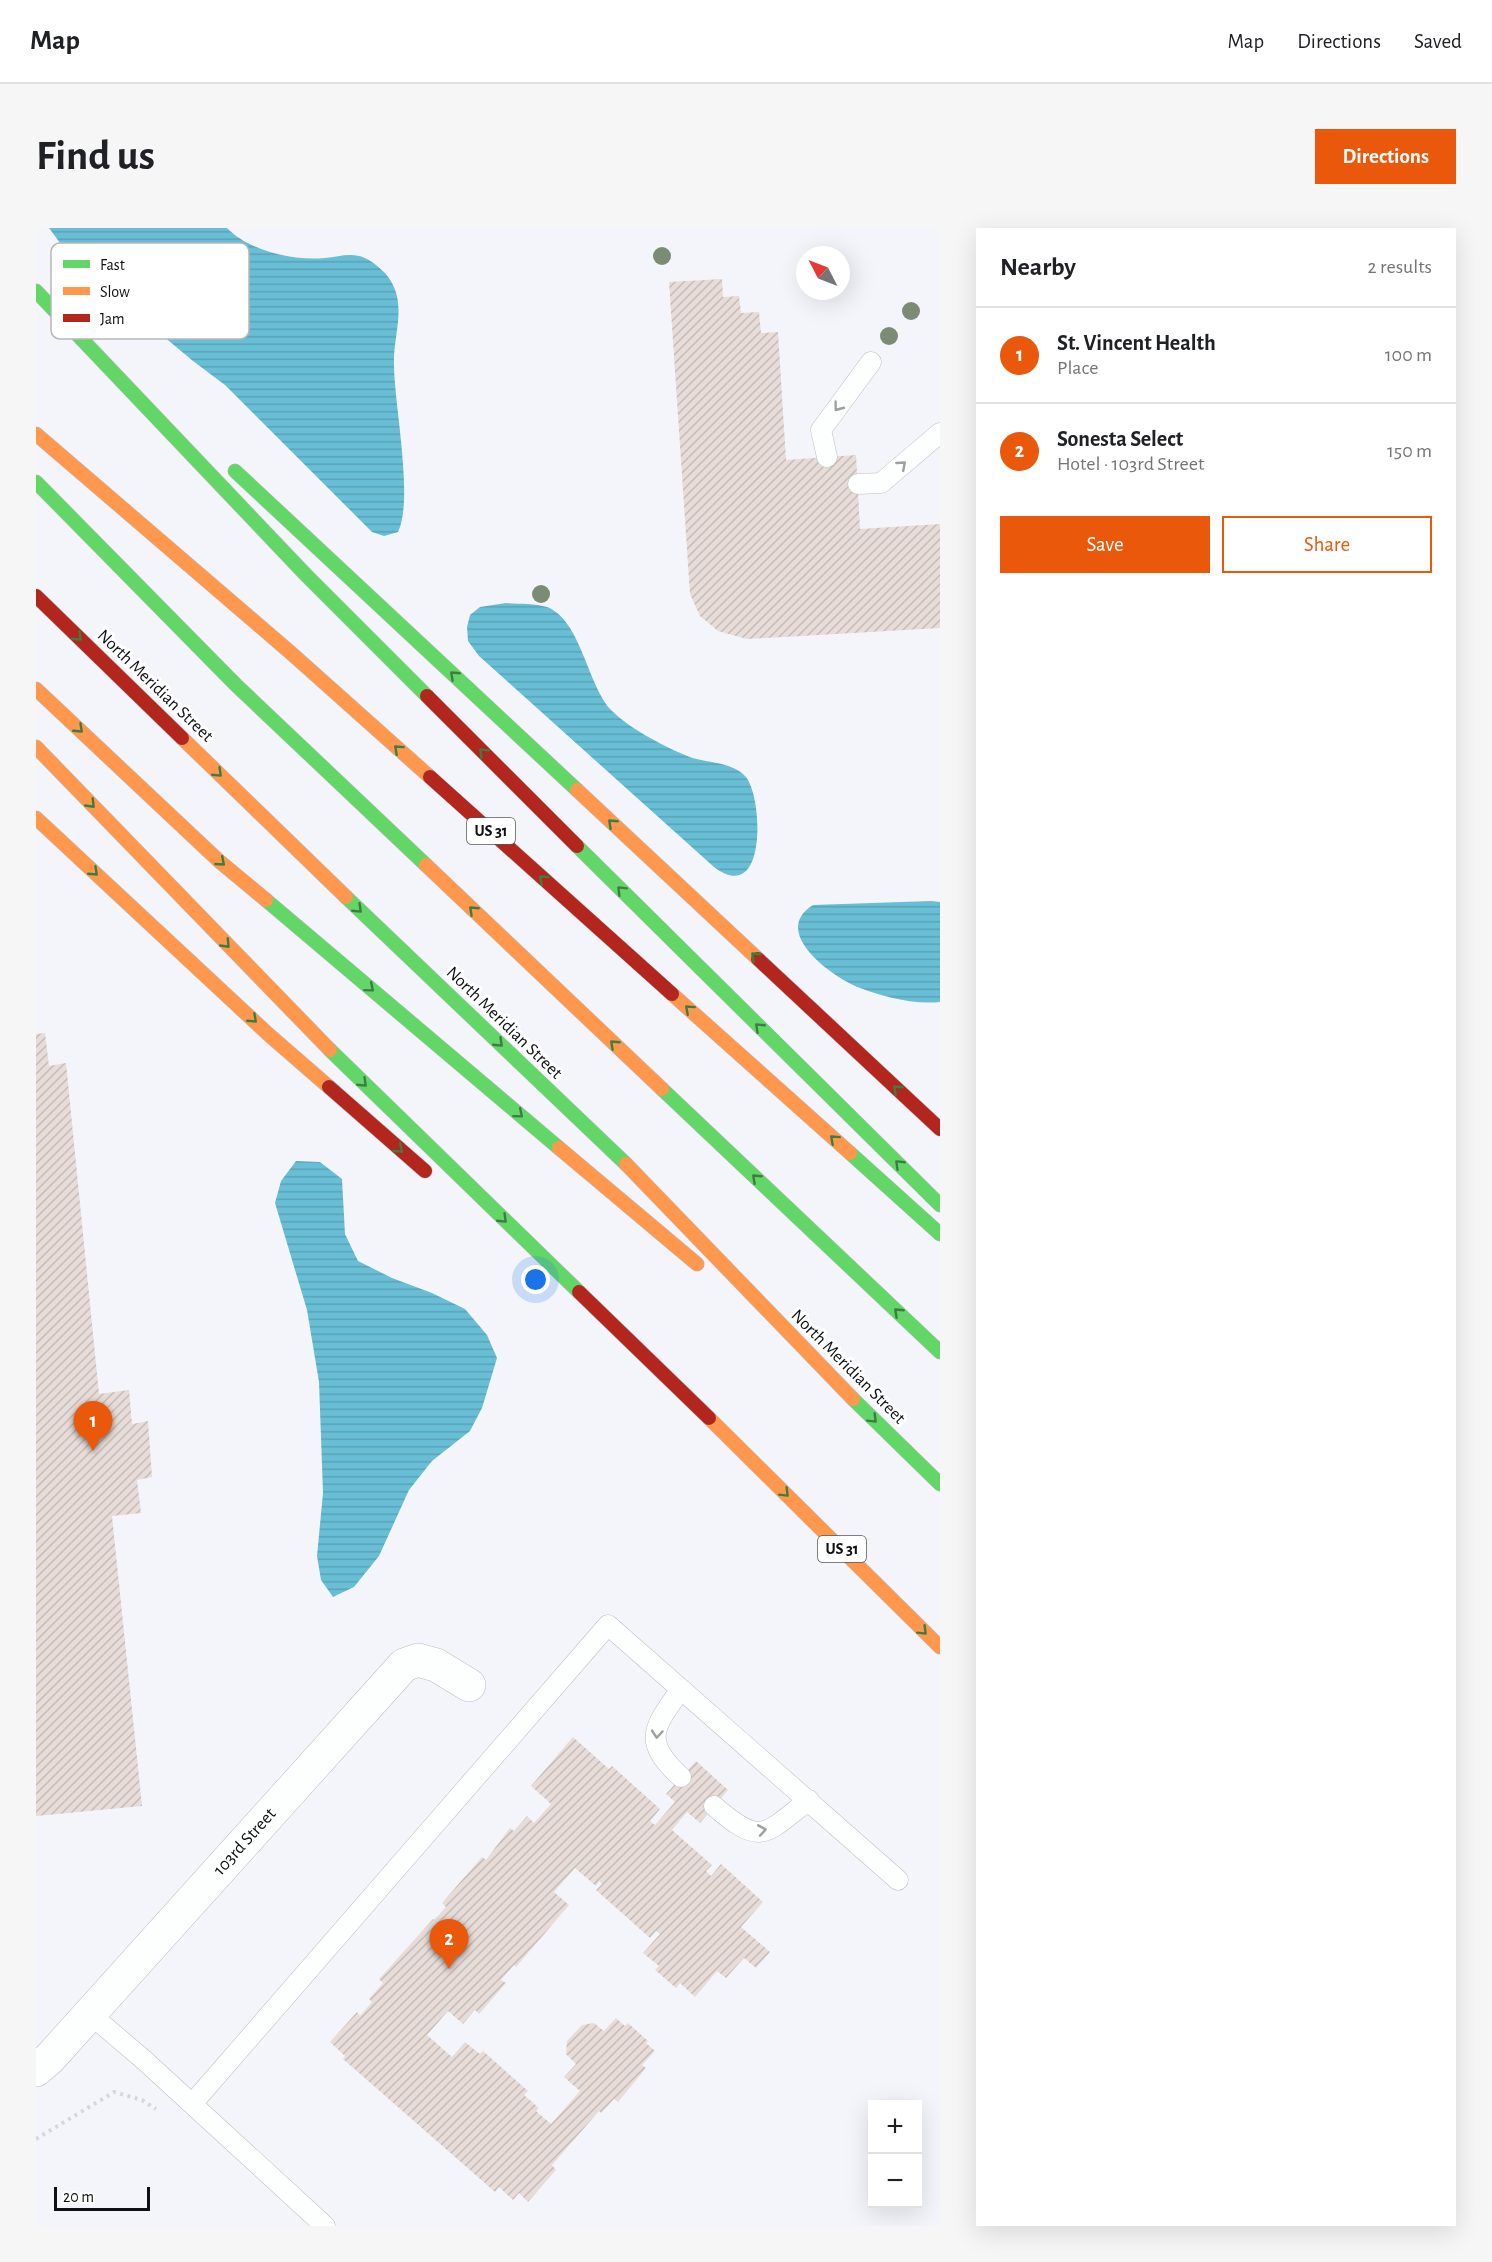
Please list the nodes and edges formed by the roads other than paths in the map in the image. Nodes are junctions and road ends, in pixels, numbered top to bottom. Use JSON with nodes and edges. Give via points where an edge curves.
{"nodes":[{"id":1,"x":36,"y":285,"type":"edge"},
{"id":2,"x":36,"y":291,"type":"edge"},
{"id":3,"x":51,"y":299,"type":"edge"},
{"id":4,"x":51,"y":307,"type":"edge"},
{"id":5,"x":82,"y":339,"type":"edge"},
{"id":6,"x":94,"y":339,"type":"edge"},
{"id":7,"x":871,"y":362,"type":"dead end"},
{"id":8,"x":158,"y":399,"type":"dead end"},
{"id":9,"x":940,"y":433,"type":"edge"},
{"id":10,"x":36,"y":434,"type":"edge"},
{"id":11,"x":827,"y":458,"type":"dead end"},
{"id":12,"x":228,"y":464,"type":"dead end"},
{"id":13,"x":36,"y":482,"type":"edge"},
{"id":14,"x":858,"y":483,"type":"dead end"},
{"id":15,"x":36,"y":596,"type":"edge"},
{"id":16,"x":36,"y":689,"type":"edge"},
{"id":17,"x":36,"y":747,"type":"edge"},
{"id":18,"x":36,"y":818,"type":"edge"},
{"id":19,"x":940,"y":1129,"type":"edge"},
{"id":20,"x":438,"y":1184,"type":"dead end"},
{"id":21,"x":940,"y":1205,"type":"edge"},
{"id":22,"x":940,"y":1234,"type":"edge"},
{"id":23,"x":528,"y":1262,"type":"dead end"},
{"id":24,"x":704,"y":1270,"type":"dead end"},
{"id":25,"x":731,"y":1293,"type":"dead end"},
{"id":26,"x":940,"y":1352,"type":"edge"},
{"id":27,"x":832,"y":1378,"type":"junction"},
{"id":28,"x":744,"y":1452,"type":"junction"},
{"id":29,"x":940,"y":1484,"type":"edge"},
{"id":30,"x":940,"y":1647,"type":"edge"},
{"id":31,"x":469,"y":1685,"type":"dead end"},
{"id":32,"x":681,"y":1689,"type":"junction"},
{"id":33,"x":681,"y":1777,"type":"dead end"},
{"id":34,"x":809,"y":1800,"type":"junction"},
{"id":35,"x":714,"y":1806,"type":"dead end"},
{"id":36,"x":898,"y":1880,"type":"dead end"},
{"id":37,"x":90,"y":2014,"type":"junction"},
{"id":38,"x":36,"y":2070,"type":"edge"},
{"id":39,"x":192,"y":2104,"type":"junction"},
{"id":40,"x":325,"y":2226,"type":"edge"}],
"edges":[{"from":1,"to":3,"type":"highway"},
{"from":4,"to":2,"type":"highway","one_way":true},
{"from":21,"to":5,"type":"highway","one_way":true,"via":[[306,575]]},
{"from":6,"to":8,"type":"highway"},
{"from":7,"to":11,"type":"lane","one_way":true,"via":[[821,430]]},
{"from":14,"to":9,"type":"lane","one_way":true,"via":[[881,483]]},
{"from":22,"to":10,"type":"highway","number":"US 31","one_way":true,"via":[[291,653]]},
{"from":19,"to":12,"type":"highway","one_way":true},
{"from":26,"to":13,"type":"highway","one_way":true,"via":[[236,685]]},
{"from":15,"to":27,"type":"highway","name":"North Meridian Street","one_way":true,"via":[[636,1173]]},
{"from":16,"to":24,"type":"highway","one_way":true,"via":[[219,861]]},
{"from":17,"to":28,"type":"highway","one_way":true,"via":[[307,1028]]},
{"from":18,"to":20,"type":"highway","one_way":true,"via":[[268,1034]]},
{"from":23,"to":28,"type":"highway","number":"US 31"},
{"from":25,"to":27,"type":"highway"},
{"from":27,"to":29,"type":"highway","name":"North Meridian Street","one_way":true},
{"from":28,"to":30,"type":"highway","number":"US 31","one_way":true},
{"from":31,"to":37,"type":"street","name":"103rd Street","via":[[436,1665],[418,1660],[404,1665]]},
{"from":32,"to":33,"type":"lane","one_way":true,"via":[[661,1717],[655,1738],[660,1755]]},
{"from":32,"to":34,"type":"lane"},
{"from":32,"to":39,"type":"lane","via":[[608,1625]]},
{"from":35,"to":34,"type":"lane","one_way":true,"via":[[737,1826],[759,1833],[774,1827]]},
{"from":34,"to":36,"type":"lane"},
{"from":37,"to":38,"type":"street","name":"103rd Street"},
{"from":37,"to":39,"type":"lane"},
{"from":39,"to":40,"type":"lane"}]}
